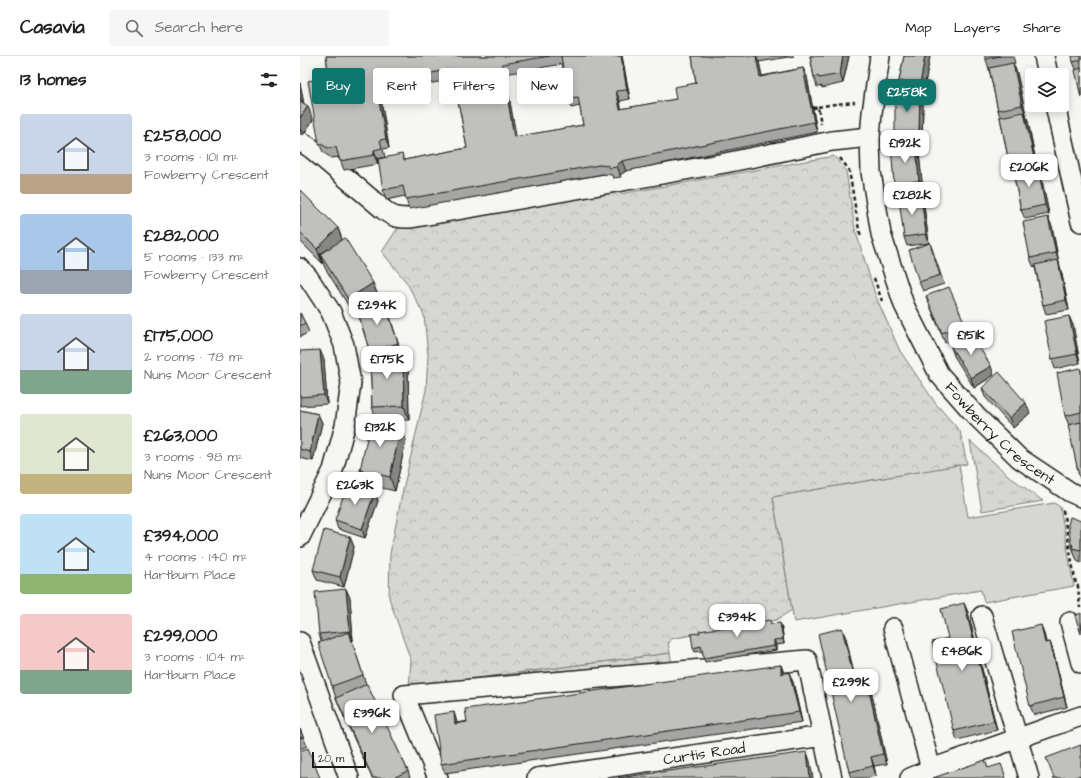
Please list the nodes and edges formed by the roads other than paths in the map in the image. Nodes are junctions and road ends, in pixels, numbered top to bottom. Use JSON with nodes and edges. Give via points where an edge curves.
{"nodes":[{"id":1,"x":880,"y":56,"type":"edge"},
{"id":2,"x":1044,"y":56,"type":"edge"},
{"id":3,"x":1047,"y":68,"type":"edge"},
{"id":4,"x":1057,"y":112,"type":"edge"},
{"id":5,"x":870,"y":137,"type":"junction"},
{"id":6,"x":300,"y":141,"type":"edge"},
{"id":7,"x":1081,"y":222,"type":"edge"},
{"id":8,"x":300,"y":268,"type":"edge"},
{"id":9,"x":1081,"y":497,"type":"edge"},
{"id":10,"x":300,"y":537,"type":"edge"},
{"id":11,"x":982,"y":616,"type":"dead end"},
{"id":12,"x":1070,"y":622,"type":"dead end"},
{"id":13,"x":893,"y":628,"type":"dead end"},
{"id":14,"x":300,"y":642,"type":"edge"},
{"id":15,"x":1081,"y":663,"type":"edge"},
{"id":16,"x":1081,"y":716,"type":"edge"},
{"id":17,"x":824,"y":736,"type":"junction"},
{"id":18,"x":1018,"y":739,"type":"junction"},
{"id":19,"x":931,"y":770,"type":"junction"},
{"id":20,"x":349,"y":778,"type":"edge"},
{"id":21,"x":438,"y":778,"type":"edge"},
{"id":22,"x":537,"y":778,"type":"edge"},
{"id":23,"x":832,"y":778,"type":"edge"},
{"id":24,"x":910,"y":778,"type":"edge"},
{"id":25,"x":1029,"y":778,"type":"edge"}],
"edges":[{"from":1,"to":5,"type":"street","name":"Fowberry Crescent"},
{"from":2,"to":3,"type":"street"},
{"from":4,"to":7,"type":"street"},
{"from":5,"to":6,"type":"street","via":[[402,218],[392,216],[384,210]]},
{"from":5,"to":9,"type":"street","name":"Fowberry Crescent","via":[[871,172],[881,234],[904,305],[939,374],[976,416],[1019,458]]},
{"from":8,"to":10,"type":"street","via":[[331,312],[344,345],[350,383],[345,426],[332,470]]},
{"from":11,"to":18,"type":"street"},
{"from":12,"to":15,"type":"street"},
{"from":13,"to":19,"type":"street"},
{"from":14,"to":20,"type":"street"},
{"from":16,"to":18,"type":"street"},
{"from":17,"to":21,"type":"street","via":[[807,660],[404,695]]},
{"from":17,"to":22,"type":"street","name":"Curtis Road"},
{"from":17,"to":23,"type":"street"},
{"from":18,"to":19,"type":"street"},
{"from":18,"to":25,"type":"street"},
{"from":19,"to":24,"type":"street"}]}
